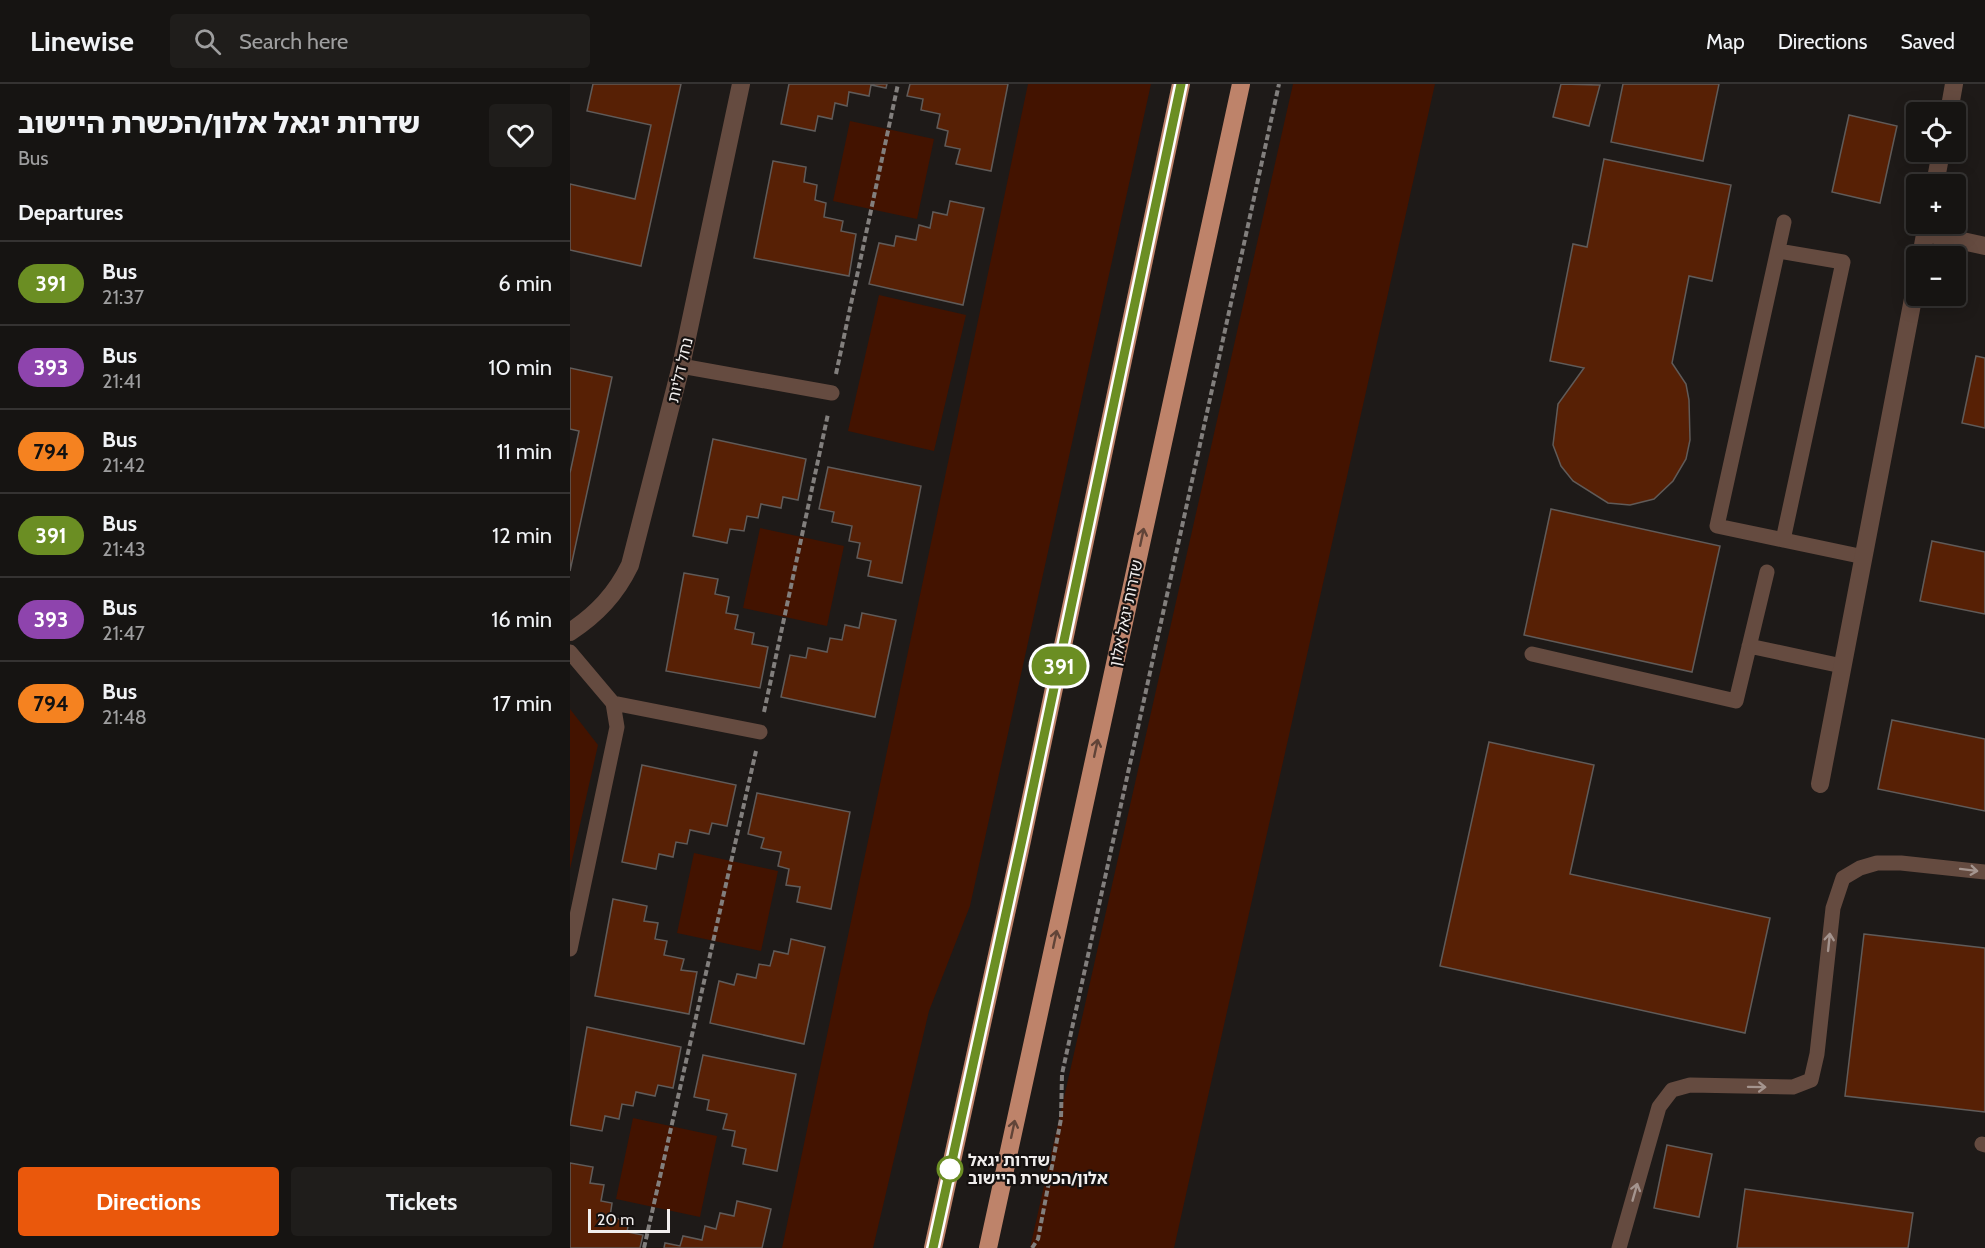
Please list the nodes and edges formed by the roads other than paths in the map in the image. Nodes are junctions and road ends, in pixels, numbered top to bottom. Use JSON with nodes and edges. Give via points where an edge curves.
{"nodes":[{"id":1,"x":741,"y":84,"type":"edge"},
{"id":2,"x":1181,"y":84,"type":"edge"},
{"id":3,"x":1241,"y":84,"type":"edge"},
{"id":4,"x":1954,"y":84,"type":"edge"},
{"id":5,"x":1951,"y":102,"type":"edge"},
{"id":6,"x":1785,"y":222,"type":"dead end"},
{"id":7,"x":1946,"y":234,"type":"edge"},
{"id":8,"x":1985,"y":246,"type":"edge"},
{"id":9,"x":1778,"y":251,"type":"junction"},
{"id":10,"x":1912,"y":306,"type":"edge"},
{"id":11,"x":681,"y":366,"type":"junction"},
{"id":12,"x":832,"y":393,"type":"road end"},
{"id":13,"x":1783,"y":540,"type":"junction"},
{"id":14,"x":1864,"y":557,"type":"junction"},
{"id":15,"x":1767,"y":572,"type":"dead end"},
{"id":16,"x":570,"y":632,"type":"edge"},
{"id":17,"x":1749,"y":646,"type":"junction"},
{"id":18,"x":570,"y":652,"type":"edge"},
{"id":19,"x":1532,"y":654,"type":"dead end"},
{"id":20,"x":1842,"y":666,"type":"junction"},
{"id":21,"x":613,"y":703,"type":"junction"},
{"id":22,"x":760,"y":732,"type":"road end"},
{"id":23,"x":1820,"y":784,"type":"dead end"},
{"id":24,"x":1985,"y":872,"type":"edge"},
{"id":25,"x":570,"y":949,"type":"edge"},
{"id":26,"x":939,"y":1223,"type":"junction"},
{"id":27,"x":989,"y":1244,"type":"edge"},
{"id":28,"x":927,"y":1248,"type":"edge"},
{"id":29,"x":933,"y":1248,"type":"edge"},
{"id":30,"x":1619,"y":1248,"type":"edge"}],
"edges":[{"from":1,"to":11,"type":"street","name":"נחל דליות"},
{"from":2,"to":26,"type":"highway"},
{"from":27,"to":3,"type":"highway","name":"שדרות יגאל אלון","one_way":true},
{"from":4,"to":5,"type":"street"},
{"from":6,"to":9,"type":"lane"},
{"from":7,"to":8,"type":"street"},
{"from":9,"to":13,"type":"lane","via":[[1717,526]]},
{"from":9,"to":13,"type":"lane","via":[[1843,262]]},
{"from":10,"to":14,"type":"street"},
{"from":11,"to":12,"type":"lane"},
{"from":11,"to":16,"type":"street","name":"נחל דליות","via":[[630,565],[619,588],[604,605]]},
{"from":13,"to":14,"type":"lane"},
{"from":14,"to":20,"type":"street"},
{"from":15,"to":17,"type":"lane"},
{"from":17,"to":19,"type":"lane","via":[[1736,701]]},
{"from":17,"to":20,"type":"lane"},
{"from":18,"to":21,"type":"lane"},
{"from":20,"to":23,"type":"street"},
{"from":21,"to":22,"type":"lane"},
{"from":21,"to":25,"type":"lane","via":[[617,727]]},
{"from":30,"to":24,"type":"lane","one_way":true,"via":[[1659,1107],[1672,1090],[1690,1085],[1793,1087],[1811,1080],[1833,908],[1843,878],[1877,863]]},
{"from":26,"to":28,"type":"highway"},
{"from":26,"to":29,"type":"highway"}]}
